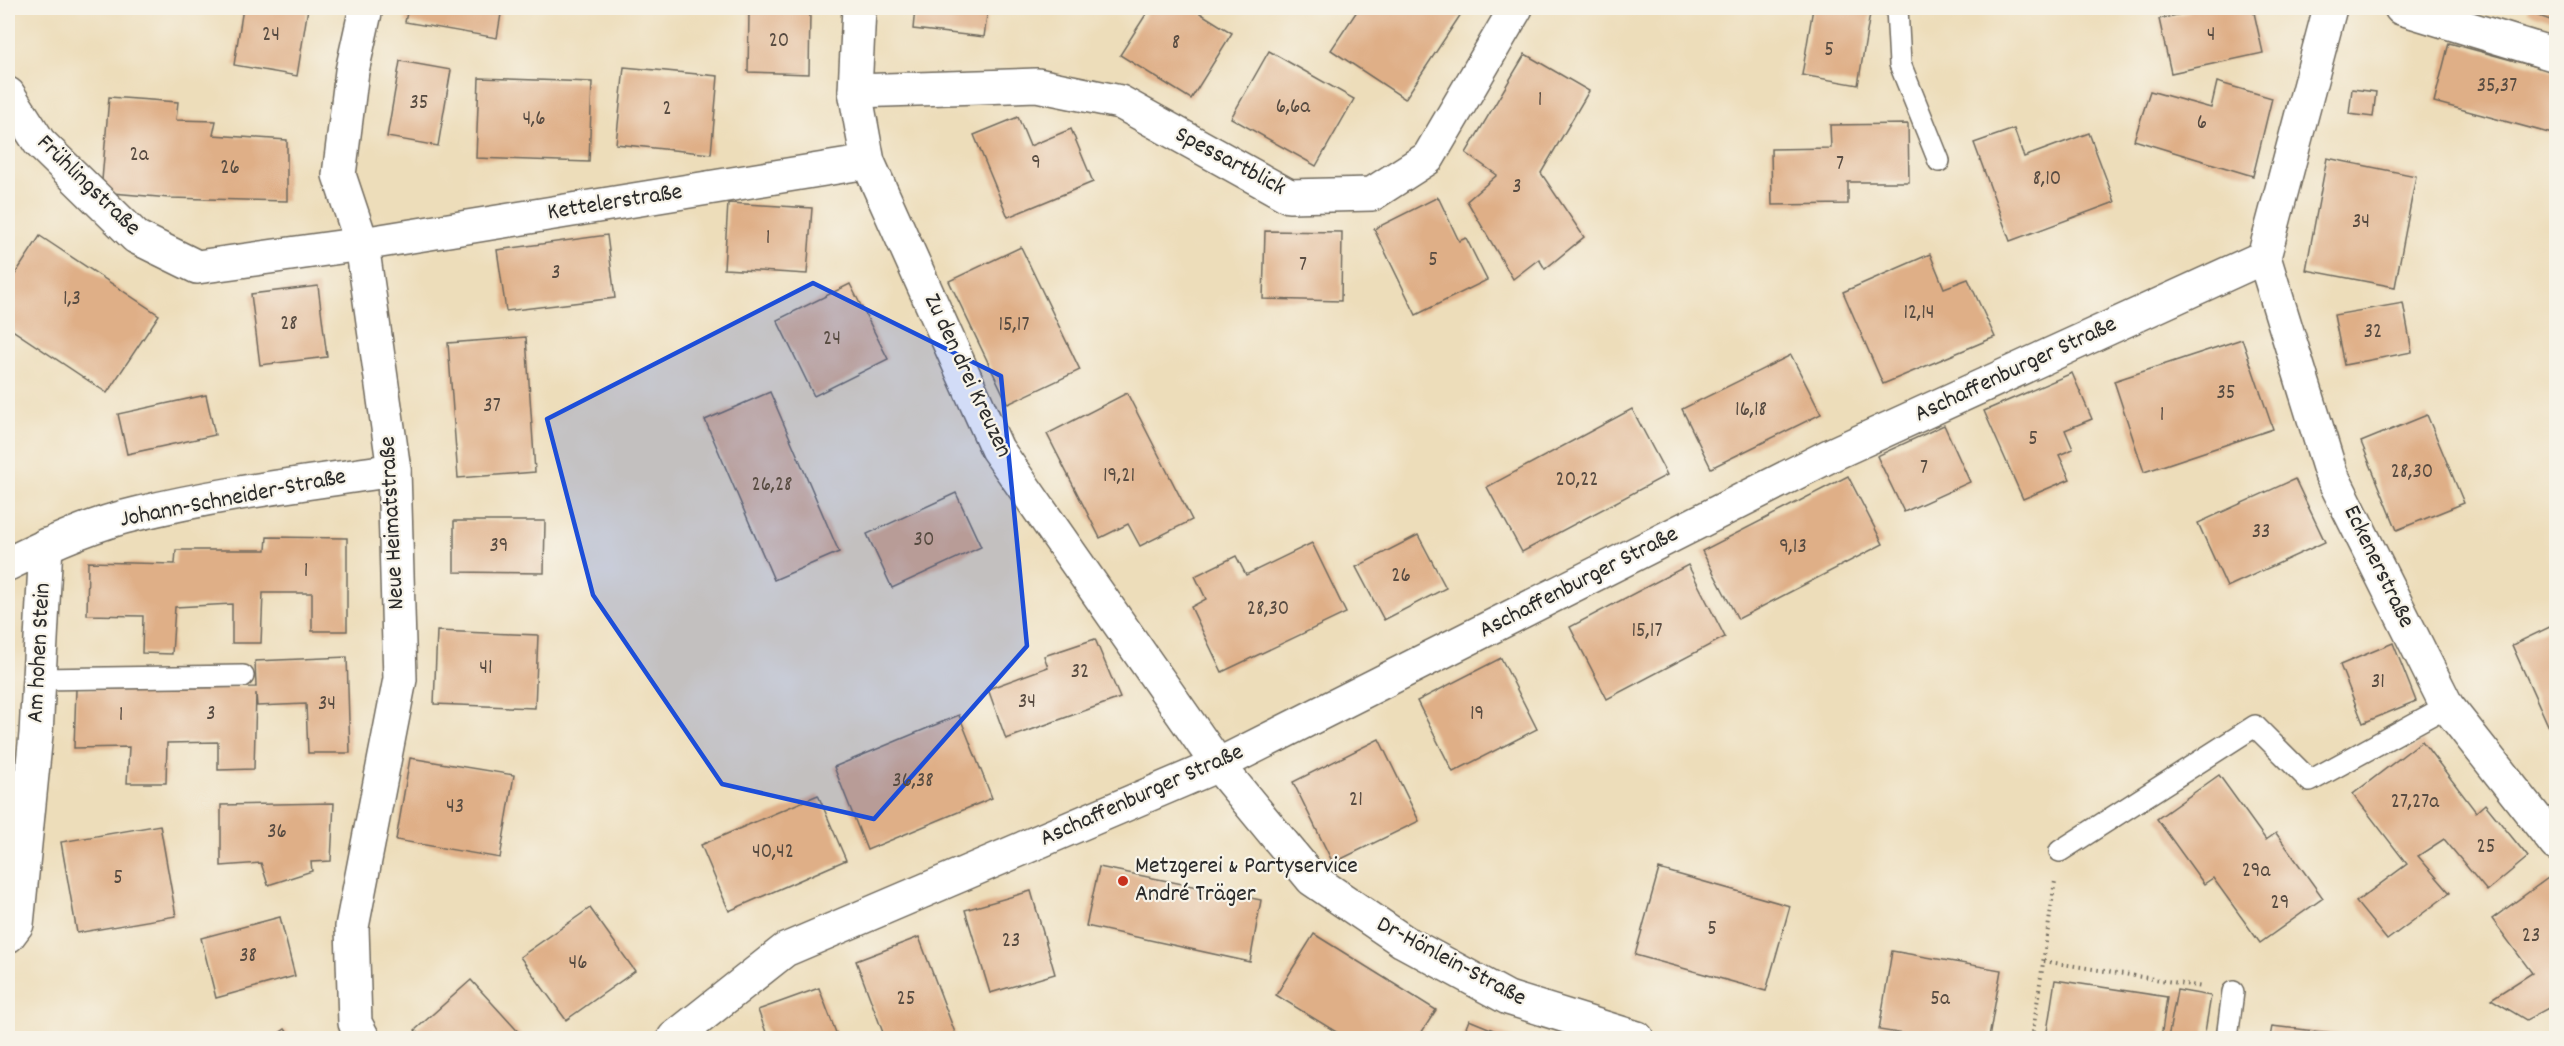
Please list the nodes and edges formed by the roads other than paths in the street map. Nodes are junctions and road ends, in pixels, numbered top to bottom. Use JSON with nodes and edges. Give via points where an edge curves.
{"nodes":[{"id":1,"x":366,"y":8,"type":"edge"},
{"id":2,"x":859,"y":8,"type":"edge"},
{"id":3,"x":1516,"y":8,"type":"edge"},
{"id":4,"x":1897,"y":8,"type":"edge"},
{"id":5,"x":2330,"y":8,"type":"edge"},
{"id":6,"x":2401,"y":8,"type":"edge"},
{"id":7,"x":2556,"y":55,"type":"edge"},
{"id":8,"x":855,"y":91,"type":"junction"},
{"id":9,"x":8,"y":94,"type":"edge"},
{"id":10,"x":1939,"y":161,"type":"dead end"},
{"id":11,"x":868,"y":162,"type":"junction"},
{"id":12,"x":362,"y":244,"type":"junction"},
{"id":13,"x":2264,"y":257,"type":"junction"},
{"id":14,"x":394,"y":470,"type":"junction"},
{"id":15,"x":46,"y":545,"type":"junction"},
{"id":16,"x":8,"y":564,"type":"edge"},
{"id":17,"x":243,"y":676,"type":"dead end"},
{"id":18,"x":39,"y":679,"type":"junction"},
{"id":19,"x":2447,"y":706,"type":"junction"},
{"id":20,"x":1218,"y":765,"type":"junction"},
{"id":21,"x":2556,"y":844,"type":"edge"},
{"id":22,"x":2060,"y":851,"type":"road end"},
{"id":23,"x":8,"y":936,"type":"edge"},
{"id":24,"x":2234,"y":992,"type":"road end"},
{"id":25,"x":363,"y":1038,"type":"edge"},
{"id":26,"x":674,"y":1038,"type":"edge"},
{"id":27,"x":1637,"y":1038,"type":"edge"},
{"id":28,"x":2227,"y":1038,"type":"edge"}],
"edges":[{"from":1,"to":12,"type":"street","name":"Neue Heimatstraße","via":[[352,71],[339,175]]},
{"from":2,"to":8,"type":"street","name":"Zu den drei Kreuzen"},
{"from":3,"to":8,"type":"street","name":"Spessartblick","via":[[1428,158],[1372,194],[1289,196],[1120,102],[1037,85]]},
{"from":4,"to":10,"type":"lane","via":[[1900,64]]},
{"from":5,"to":13,"type":"street"},
{"from":6,"to":7,"type":"street"},
{"from":8,"to":11,"type":"street","name":"Zu den drei Kreuzen"},
{"from":9,"to":12,"type":"street","name":"Frühlingstraße","via":[[39,142],[136,237],[197,267]]},
{"from":11,"to":12,"type":"street","name":"Kettelerstraße"},
{"from":11,"to":20,"type":"street","name":"Zu den drei Kreuzen","via":[[997,448]]},
{"from":12,"to":14,"type":"street","name":"Neue Heimatstraße"},
{"from":13,"to":19,"type":"street","name":"Eckenerstraße","via":[[2331,474]]},
{"from":13,"to":20,"type":"street","name":"Aschaffenburger Straße","via":[[1833,454]]},
{"from":14,"to":15,"type":"street","name":"Johann-Schneider-Straße","via":[[135,514]]},
{"from":14,"to":25,"type":"street","name":"Neue Heimatstraße","via":[[400,679],[352,927],[355,1023]]},
{"from":15,"to":16,"type":"street","name":"Johann-Schneider-Straße"},
{"from":15,"to":18,"type":"street","name":"Am hohen Stein"},
{"from":17,"to":18,"type":"lane"},
{"from":18,"to":23,"type":"street","name":"Am hohen Stein","via":[[17,924]]},
{"from":19,"to":21,"type":"street","name":"Eckenerstraße"},
{"from":19,"to":22,"type":"lane","via":[[2310,781],[2255,726]]},
{"from":20,"to":26,"type":"street","name":"Aschaffenburger Straße","via":[[785,950]]},
{"from":20,"to":27,"type":"street","name":"Dr-Hönlein-Straße","via":[[1312,879],[1403,941],[1508,998]]},
{"from":24,"to":28,"type":"lane"}]}
